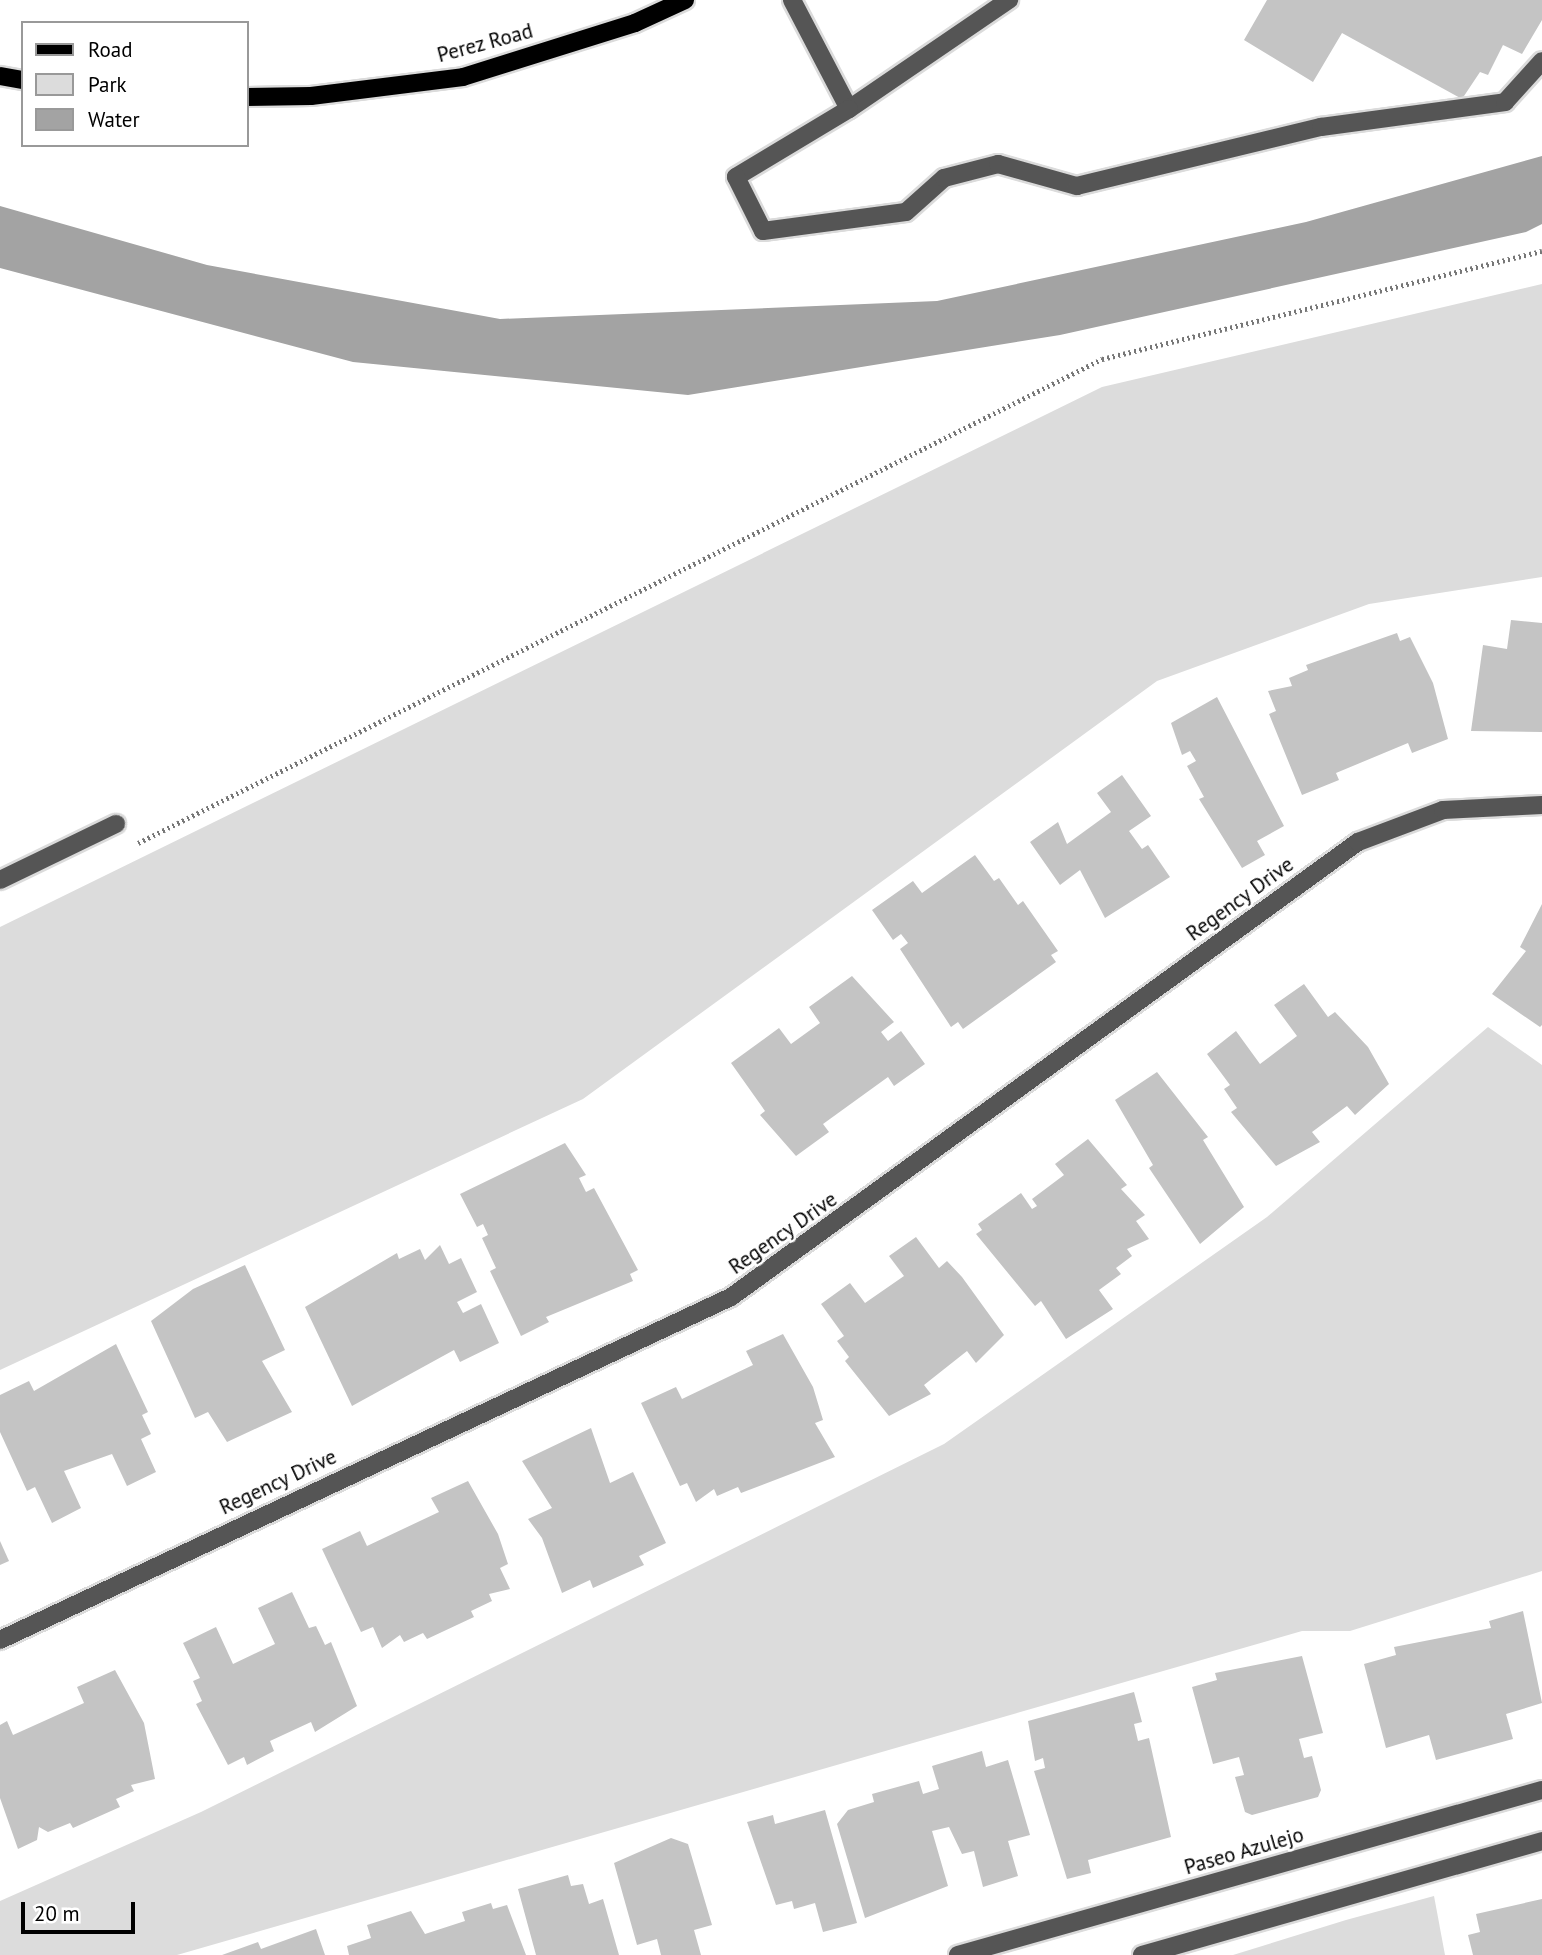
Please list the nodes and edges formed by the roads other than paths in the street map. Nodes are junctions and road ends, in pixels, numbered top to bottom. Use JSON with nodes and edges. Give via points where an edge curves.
{"nodes":[{"id":1,"x":685,"y":0,"type":"edge"},
{"id":2,"x":792,"y":0,"type":"edge"},
{"id":3,"x":1009,"y":0,"type":"edge"},
{"id":4,"x":1542,"y":61,"type":"edge"},
{"id":5,"x":0,"y":76,"type":"edge"},
{"id":6,"x":21,"y":80,"type":"edge"},
{"id":7,"x":248,"y":97,"type":"edge"},
{"id":8,"x":849,"y":109,"type":"junction"},
{"id":9,"x":1542,"y":805,"type":"edge"},
{"id":10,"x":116,"y":824,"type":"dead end"},
{"id":11,"x":0,"y":880,"type":"edge"},
{"id":12,"x":0,"y":1640,"type":"edge"},
{"id":13,"x":1542,"y":1790,"type":"edge"},
{"id":14,"x":1542,"y":1841,"type":"edge"},
{"id":15,"x":1010,"y":1948,"type":"edge"},
{"id":16,"x":958,"y":1955,"type":"edge"},
{"id":17,"x":1142,"y":1955,"type":"edge"}],
"edges":[{"from":1,"to":7,"type":"main road","name":"Perez Road","via":[[463,77],[311,96]]},
{"from":2,"to":8,"type":"street"},
{"from":3,"to":8,"type":"street"},
{"from":4,"to":8,"type":"street","via":[[1505,102],[1321,127],[1077,186],[998,164],[944,178],[906,212],[763,231],[736,177]]},
{"from":5,"to":6,"type":"main road"},
{"from":9,"to":12,"type":"street","name":"Regency Drive","via":[[1443,810],[1358,842],[731,1297]]},
{"from":10,"to":11,"type":"street"},
{"from":13,"to":15,"type":"street","name":"Paseo Azulejo"},
{"from":14,"to":17,"type":"street"},
{"from":15,"to":16,"type":"street","name":"Paseo Azulejo"}]}
